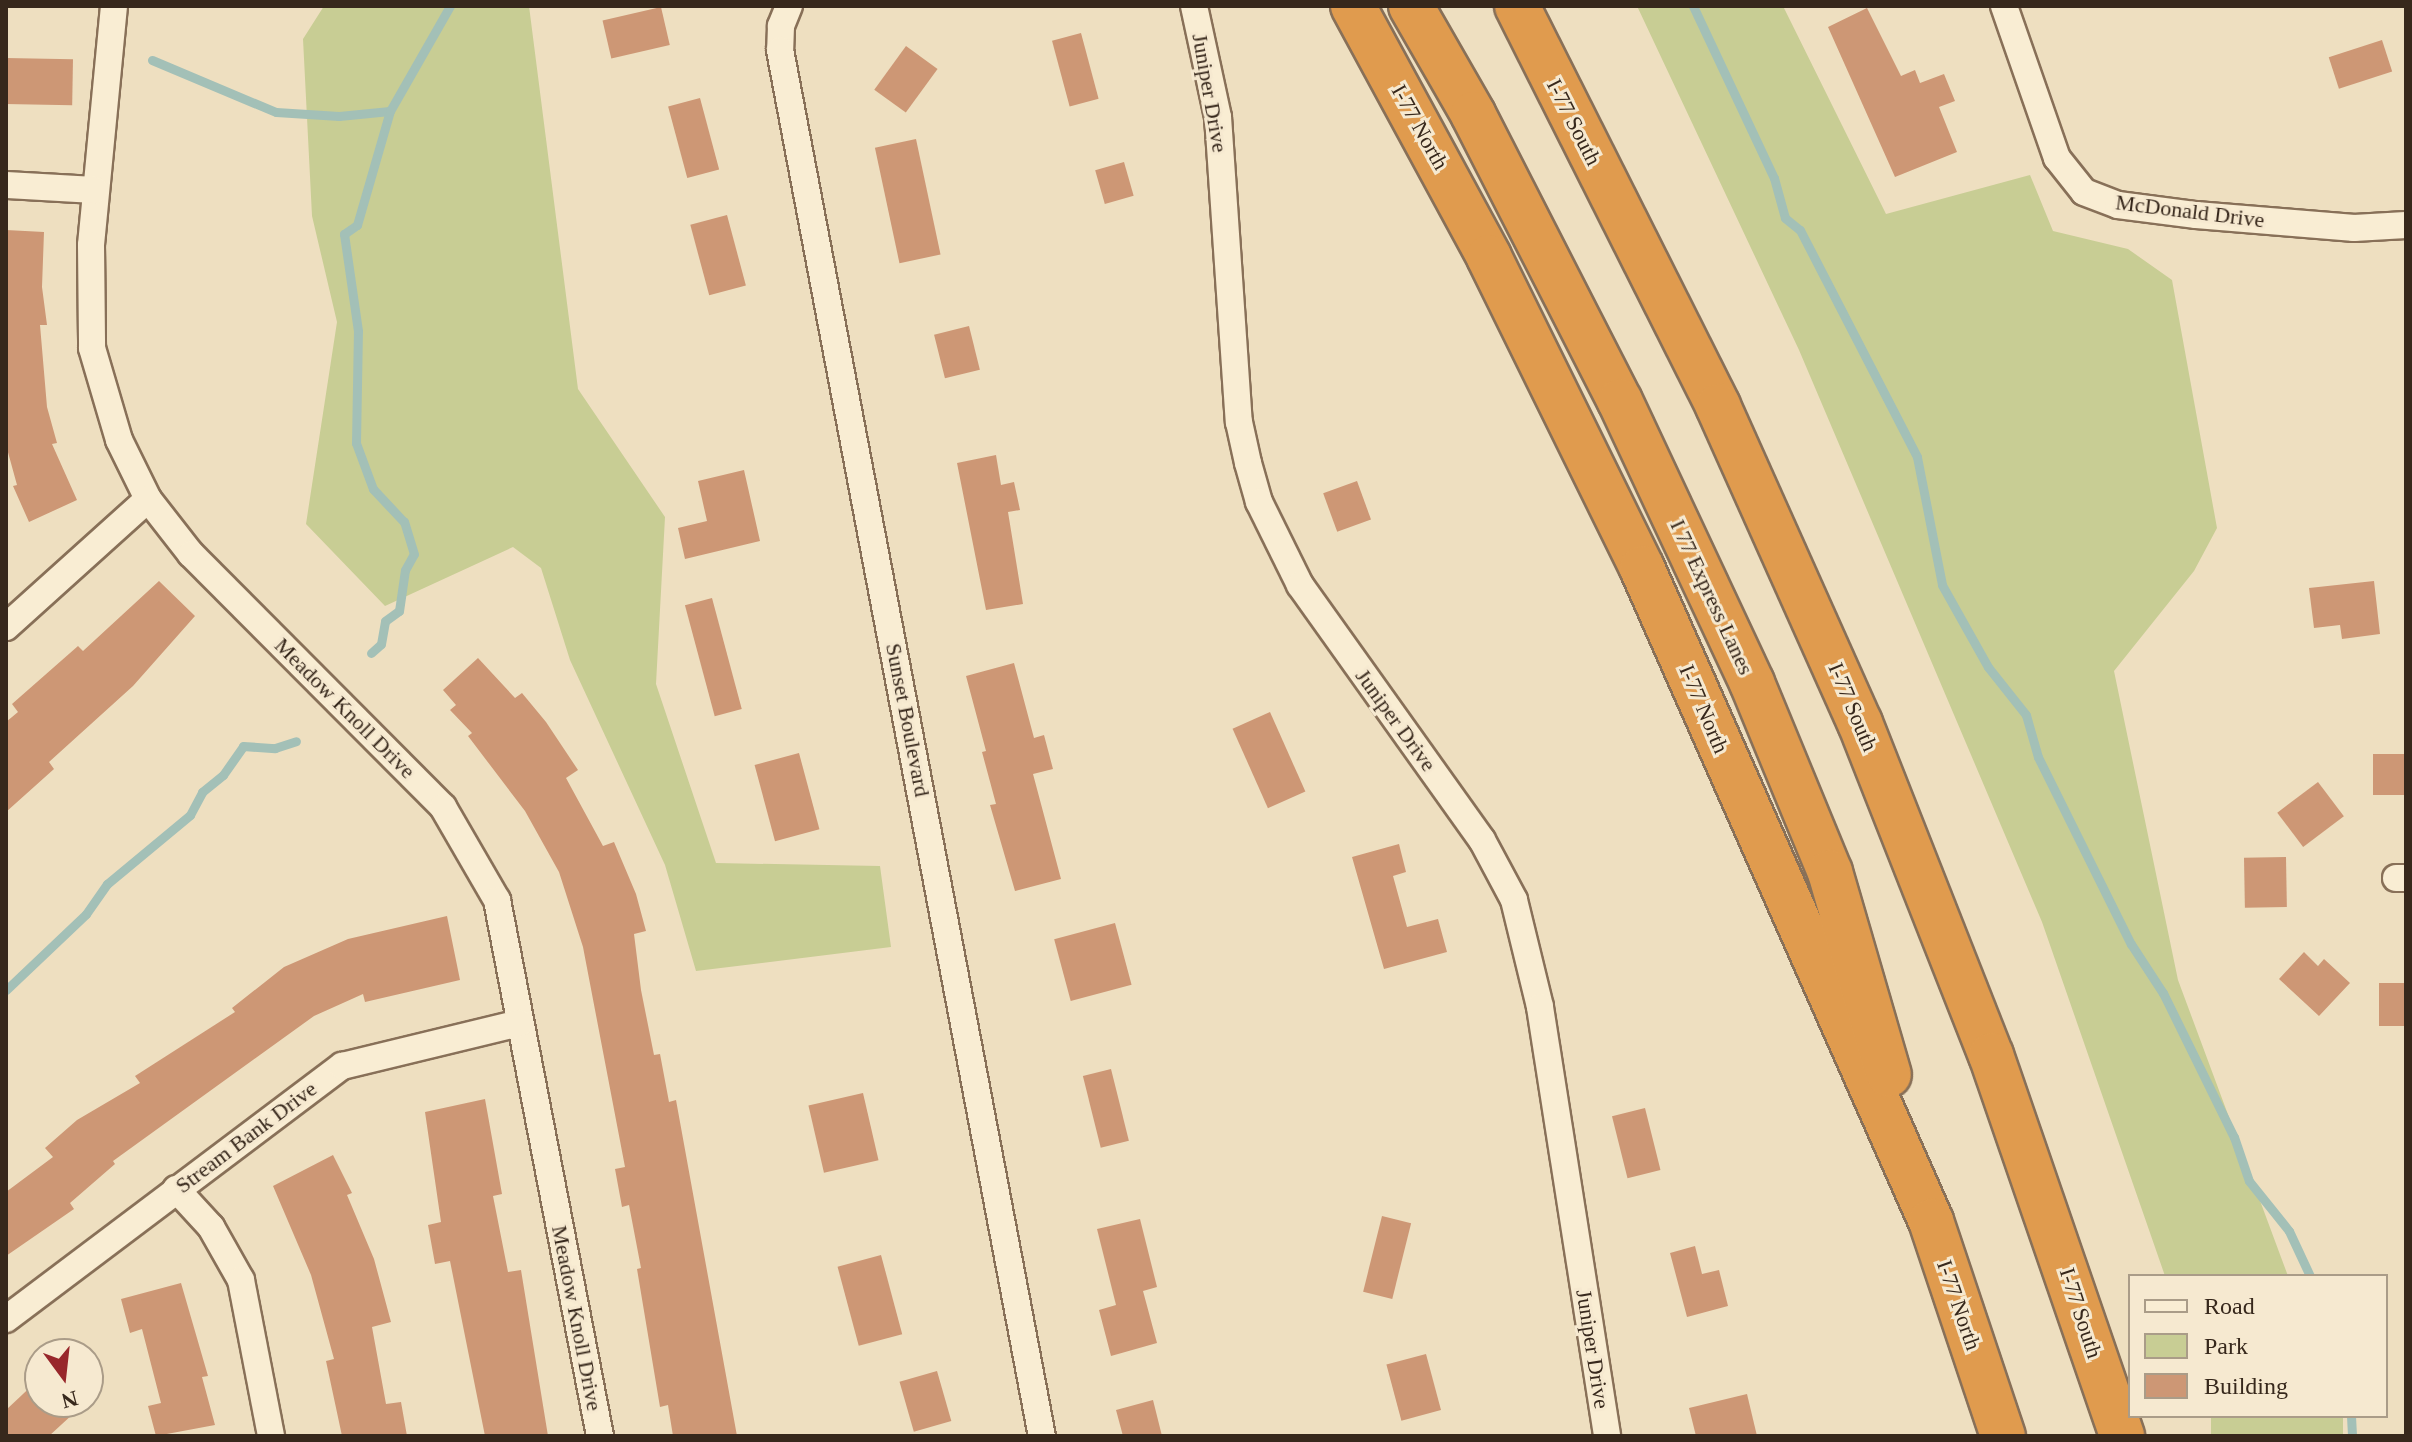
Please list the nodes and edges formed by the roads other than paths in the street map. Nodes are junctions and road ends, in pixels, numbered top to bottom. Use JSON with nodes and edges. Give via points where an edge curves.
{"nodes":[{"id":1,"x":114,"y":6,"type":"edge"},
{"id":2,"x":789,"y":6,"type":"edge"},
{"id":3,"x":1194,"y":6,"type":"edge"},
{"id":4,"x":1353,"y":6,"type":"edge"},
{"id":5,"x":1411,"y":6,"type":"edge"},
{"id":6,"x":1501,"y":6,"type":"edge"},
{"id":7,"x":1517,"y":6,"type":"edge"},
{"id":8,"x":2004,"y":6,"type":"edge"},
{"id":9,"x":1558,"y":93,"type":"junction"},
{"id":10,"x":6,"y":185,"type":"edge"},
{"id":11,"x":95,"y":190,"type":"junction"},
{"id":12,"x":2406,"y":225,"type":"edge"},
{"id":13,"x":148,"y":499,"type":"junction"},
{"id":14,"x":6,"y":627,"type":"edge"},
{"id":15,"x":520,"y":1023,"type":"junction"},
{"id":16,"x":176,"y":1189,"type":"junction"},
{"id":17,"x":1931,"y":1221,"type":"junction"},
{"id":18,"x":6,"y":1319,"type":"edge"},
{"id":19,"x":271,"y":1436,"type":"edge"},
{"id":20,"x":600,"y":1436,"type":"edge"},
{"id":21,"x":1042,"y":1436,"type":"edge"},
{"id":22,"x":1607,"y":1436,"type":"edge"},
{"id":23,"x":2003,"y":1436,"type":"edge"},
{"id":24,"x":2122,"y":1436,"type":"edge"}],
"edges":[{"from":1,"to":11,"type":"street","name":"Meadow Knoll Drive","via":[[114,50]]},
{"from":2,"to":21,"type":"street","name":"Sunset Boulevard","via":[[780,50]]},
{"from":3,"to":22,"type":"street","name":"Juniper Drive","via":[[1218,117],[1239,422],[1251,476],[1300,585],[1482,840],[1514,900],[1540,1007]]},
{"from":4,"to":17,"type":"highway","name":"I-77 North","via":[[1482,242],[1599,478]]},
{"from":5,"to":17,"type":"highway","name":"I 77 Express Lanes","via":[[1473,114],[1620,401],[1752,683],[1830,872]]},
{"from":6,"to":9,"type":"highway"},
{"from":7,"to":9,"type":"highway","name":"I-77 South"},
{"from":8,"to":12,"type":"street","name":"McDonald Drive","via":[[2057,158],[2084,192],[2118,205],[2196,215],[2354,228]]},
{"from":9,"to":24,"type":"highway","name":"I-77 South","via":[[1718,406],[1860,723],[1991,1055]]},
{"from":10,"to":11,"type":"street"},
{"from":11,"to":13,"type":"street","name":"Meadow Knoll Drive","via":[[92,348],[119,440]]},
{"from":13,"to":14,"type":"street"},
{"from":13,"to":15,"type":"street","name":"Meadow Knoll Drive","via":[[191,554],[443,807],[497,900]]},
{"from":15,"to":16,"type":"street","name":"Stream Bank Drive","via":[[342,1066]]},
{"from":15,"to":20,"type":"street","name":"Meadow Knoll Drive"},
{"from":16,"to":18,"type":"street","name":"Stream Bank Drive"},
{"from":16,"to":19,"type":"street","via":[[211,1227],[241,1280]]},
{"from":17,"to":23,"type":"highway","name":"I-77 North"}]}
